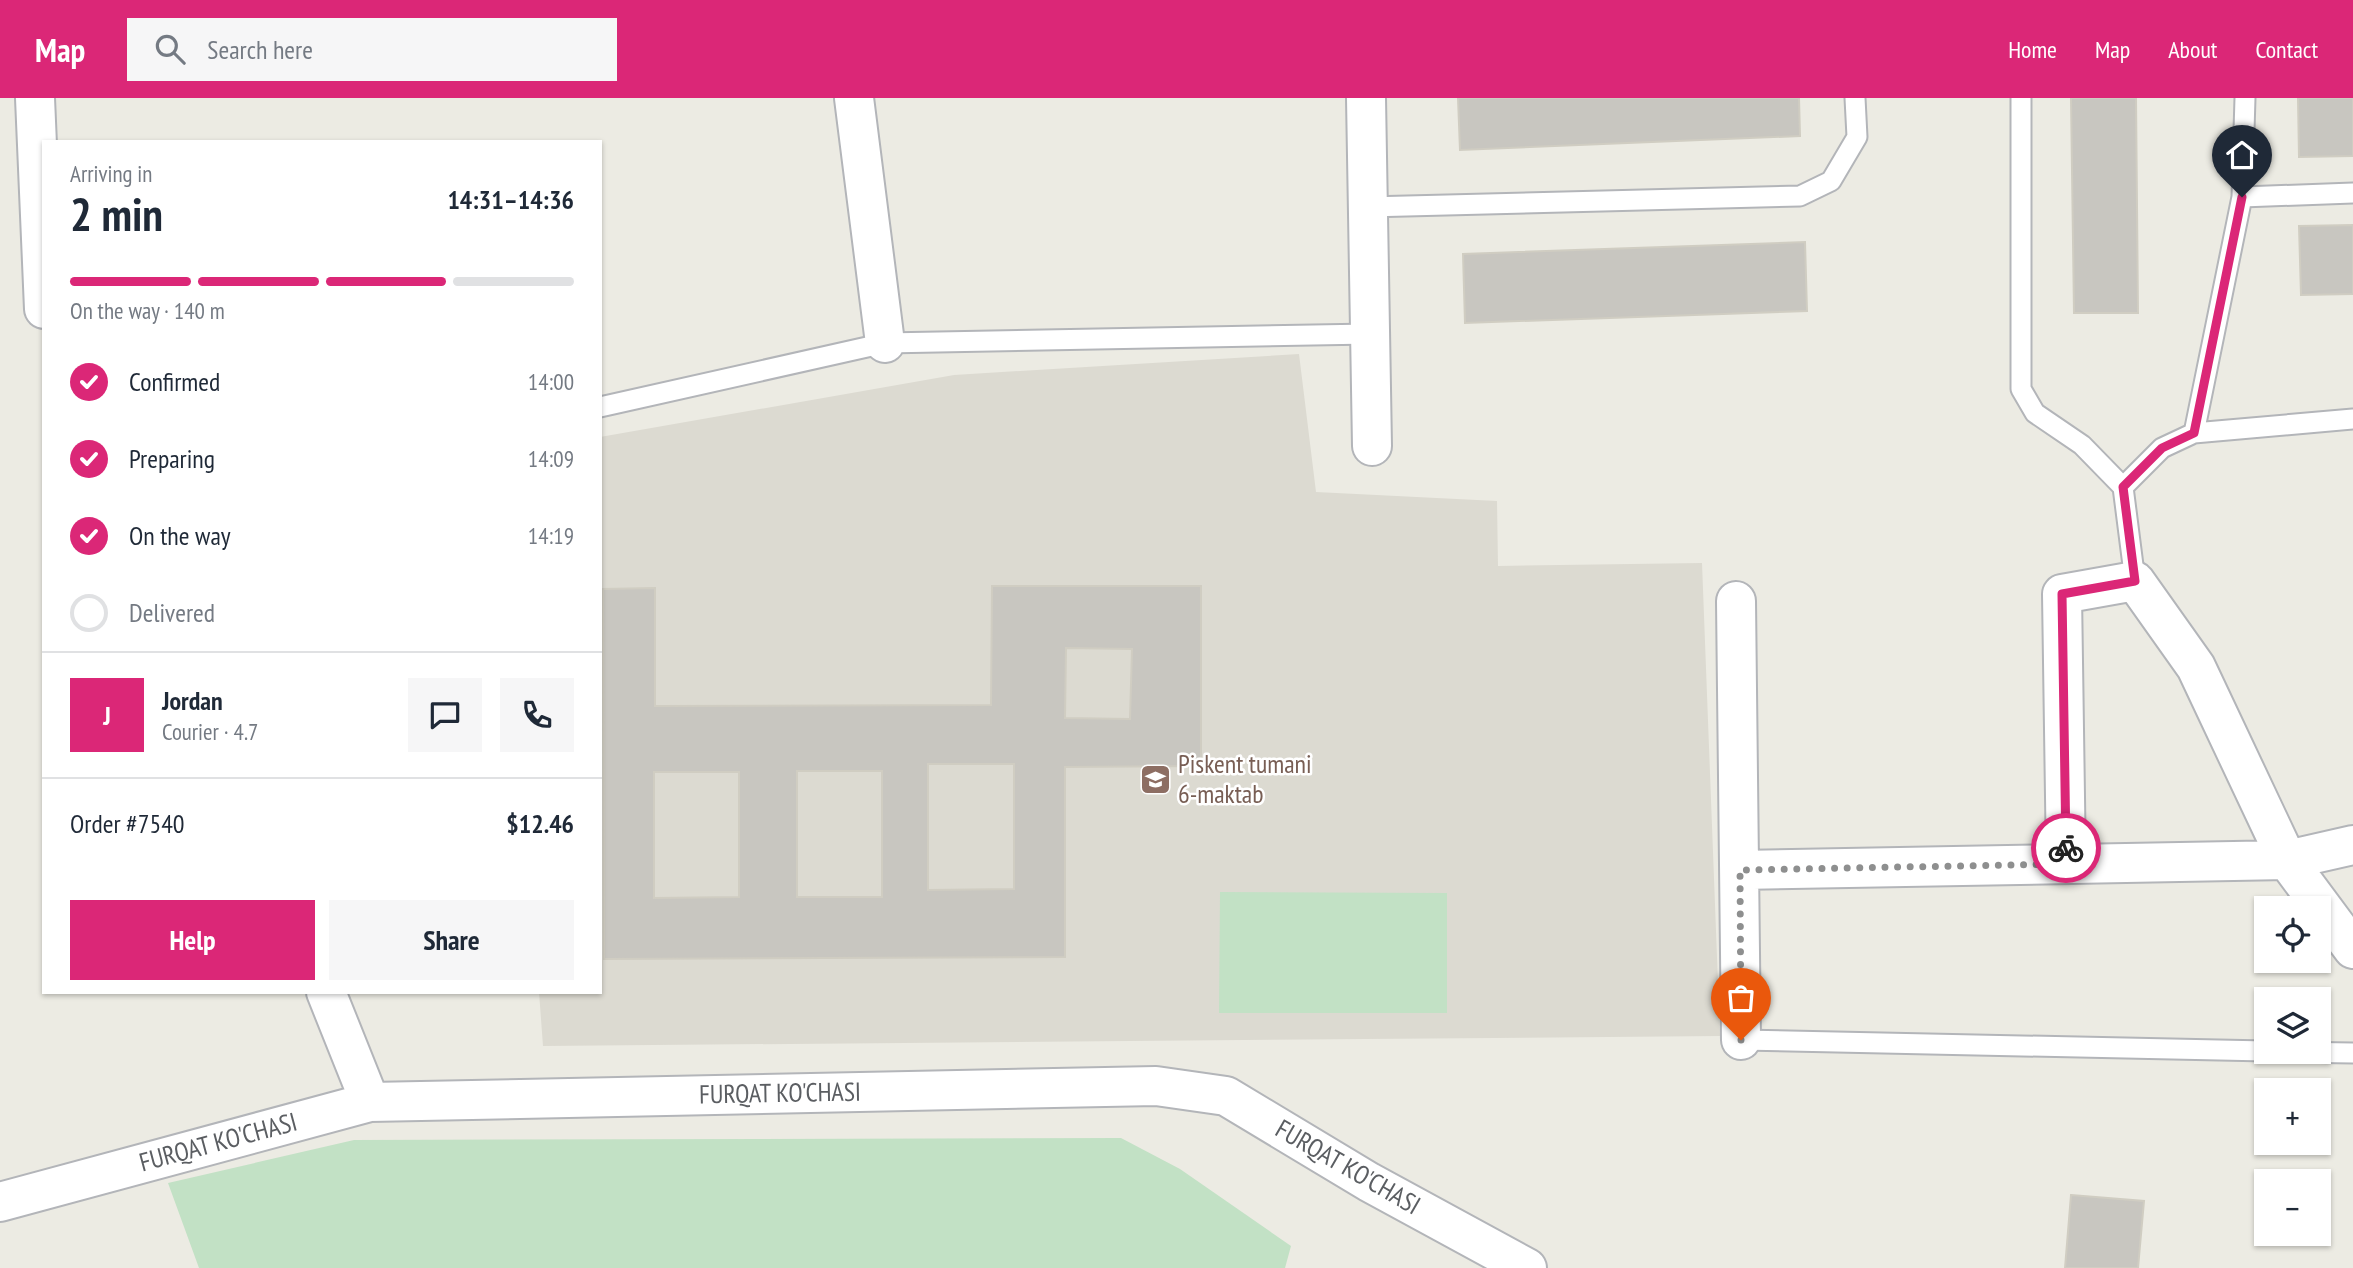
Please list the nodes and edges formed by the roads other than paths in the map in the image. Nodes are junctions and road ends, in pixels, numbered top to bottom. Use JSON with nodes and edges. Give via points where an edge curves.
{"nodes":[{"id":1,"x":35,"y":98,"type":"edge"},
{"id":2,"x":854,"y":98,"type":"edge"},
{"id":3,"x":1366,"y":98,"type":"edge"},
{"id":4,"x":1855,"y":98,"type":"edge"},
{"id":5,"x":2021,"y":98,"type":"edge"},
{"id":6,"x":2245,"y":98,"type":"edge"},
{"id":7,"x":2353,"y":193,"type":"edge"},
{"id":8,"x":2242,"y":197,"type":"junction"},
{"id":9,"x":1367,"y":207,"type":"junction"},
{"id":10,"x":42,"y":262,"type":"edge"},
{"id":11,"x":1370,"y":334,"type":"junction"},
{"id":12,"x":886,"y":343,"type":"junction"},
{"id":13,"x":602,"y":407,"type":"edge"},
{"id":14,"x":2353,"y":419,"type":"edge"},
{"id":15,"x":2194,"y":433,"type":"junction"},
{"id":16,"x":1372,"y":446,"type":"dead end"},
{"id":17,"x":2123,"y":487,"type":"junction"},
{"id":18,"x":2135,"y":581,"type":"junction"},
{"id":19,"x":1735,"y":601,"type":"dead end"},
{"id":20,"x":2353,"y":845,"type":"edge"},
{"id":21,"x":2287,"y":860,"type":"junction"},
{"id":22,"x":2066,"y":864,"type":"junction"},
{"id":23,"x":1740,"y":870,"type":"junction"},
{"id":24,"x":2353,"y":949,"type":"edge"},
{"id":25,"x":327,"y":994,"type":"edge"},
{"id":26,"x":1741,"y":1040,"type":"joint"},
{"id":27,"x":2254,"y":1051,"type":"edge"},
{"id":28,"x":2331,"y":1053,"type":"edge"},
{"id":29,"x":2353,"y":1053,"type":"edge"},
{"id":30,"x":370,"y":1102,"type":"junction"},
{"id":31,"x":0,"y":1202,"type":"edge"},
{"id":32,"x":1527,"y":1268,"type":"edge"}],
"edges":[{"from":1,"to":10,"type":"street"},
{"from":2,"to":12,"type":"street"},
{"from":3,"to":9,"type":"street"},
{"from":4,"to":9,"type":"lane","via":[[1857,137],[1831,181],[1800,196]]},
{"from":5,"to":17,"type":"lane","via":[[2021,389],[2035,413],[2082,445]]},
{"from":6,"to":8,"type":"lane"},
{"from":7,"to":8,"type":"lane"},
{"from":8,"to":15,"type":"lane"},
{"from":9,"to":11,"type":"street"},
{"from":11,"to":12,"type":"lane"},
{"from":11,"to":16,"type":"street"},
{"from":12,"to":13,"type":"lane"},
{"from":14,"to":15,"type":"lane"},
{"from":15,"to":17,"type":"lane","via":[[2162,448]]},
{"from":17,"to":18,"type":"lane"},
{"from":18,"to":21,"type":"street","via":[[2196,667]]},
{"from":18,"to":22,"type":"street","via":[[2062,594]]},
{"from":19,"to":23,"type":"street"},
{"from":20,"to":21,"type":"street"},
{"from":21,"to":22,"type":"street"},
{"from":21,"to":24,"type":"street"},
{"from":22,"to":23,"type":"street"},
{"from":23,"to":26,"type":"street"},
{"from":25,"to":30,"type":"street"},
{"from":26,"to":27,"type":"lane"},
{"from":28,"to":29,"type":"lane"},
{"from":30,"to":31,"type":"street","name":"FURQAT KO'CHASI"},
{"from":30,"to":32,"type":"street","name":"FURQAT KO'CHASI","via":[[1142,1086],[1179,1089],[1226,1096],[1369,1182]]}]}
